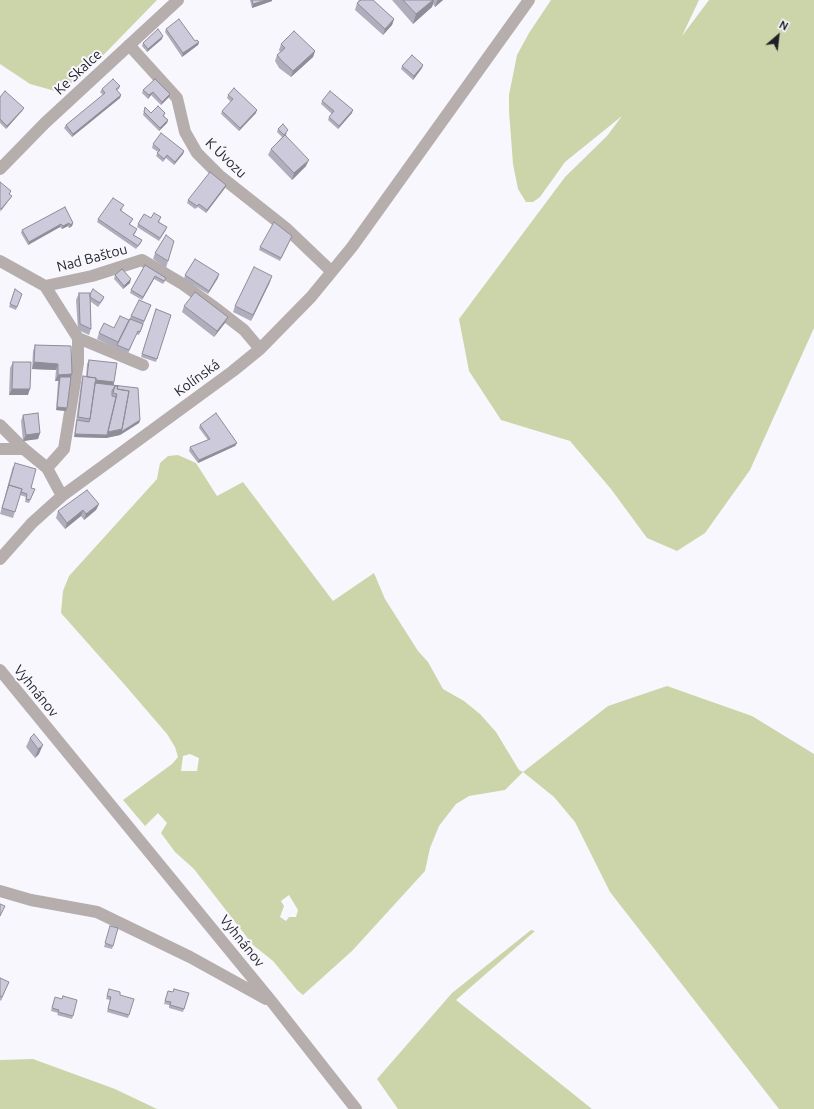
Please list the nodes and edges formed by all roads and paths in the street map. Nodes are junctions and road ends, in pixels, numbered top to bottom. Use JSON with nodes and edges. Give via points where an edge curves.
{"nodes":[{"id":1,"x":178,"y":0,"type":"edge"},
{"id":2,"x":529,"y":0,"type":"edge"},
{"id":3,"x":129,"y":45,"type":"junction"},
{"id":4,"x":0,"y":169,"type":"edge"},
{"id":5,"x":0,"y":261,"type":"edge"},
{"id":6,"x":332,"y":272,"type":"junction"},
{"id":7,"x":45,"y":286,"type":"junction"},
{"id":8,"x":78,"y":338,"type":"junction"},
{"id":9,"x":260,"y":348,"type":"junction"},
{"id":10,"x":143,"y":365,"type":"dead end"},
{"id":11,"x":0,"y":425,"type":"edge"},
{"id":12,"x":0,"y":449,"type":"edge"},
{"id":13,"x":24,"y":449,"type":"junction"},
{"id":14,"x":47,"y":468,"type":"junction"},
{"id":15,"x":62,"y":496,"type":"junction"},
{"id":16,"x":0,"y":559,"type":"edge"},
{"id":17,"x":0,"y":670,"type":"edge"},
{"id":18,"x":0,"y":891,"type":"edge"},
{"id":19,"x":272,"y":1002,"type":"junction"},
{"id":20,"x":356,"y":1109,"type":"edge"}],
"edges":[{"from":1,"to":3,"type":"street","name":"Ke Skalce"},
{"from":2,"to":6,"type":"street","name":"Kolínská"},
{"from":3,"to":4,"type":"street","name":"Ke Skalce","via":[[44,123]]},
{"from":3,"to":6,"type":"street","name":"K Úvozu","via":[[177,98],[185,132],[197,153],[220,176],[287,229]]},
{"from":5,"to":7,"type":"street","name":"Nad Baštou"},
{"from":6,"to":9,"type":"street","name":"Kolínská"},
{"from":7,"to":8,"type":"street","name":"Nad Baštou"},
{"from":7,"to":9,"type":"street","name":"Nad Baštou","via":[[92,276],[142,260],[213,306],[244,330]]},
{"from":8,"to":10,"type":"street"},
{"from":8,"to":14,"type":"street","via":[[78,363],[64,449]]},
{"from":9,"to":15,"type":"street","name":"Kolínská","via":[[233,371]]},
{"from":11,"to":13,"type":"street"},
{"from":12,"to":13,"type":"street"},
{"from":13,"to":14,"type":"street"},
{"from":14,"to":15,"type":"street"},
{"from":15,"to":16,"type":"street","name":"Kolínská","via":[[32,523]]},
{"from":17,"to":19,"type":"street","name":"Vyhnánov"},
{"from":18,"to":19,"type":"street","name":"Vyhnánov","via":[[31,900],[97,912],[190,957]]},
{"from":19,"to":20,"type":"street"}]}
